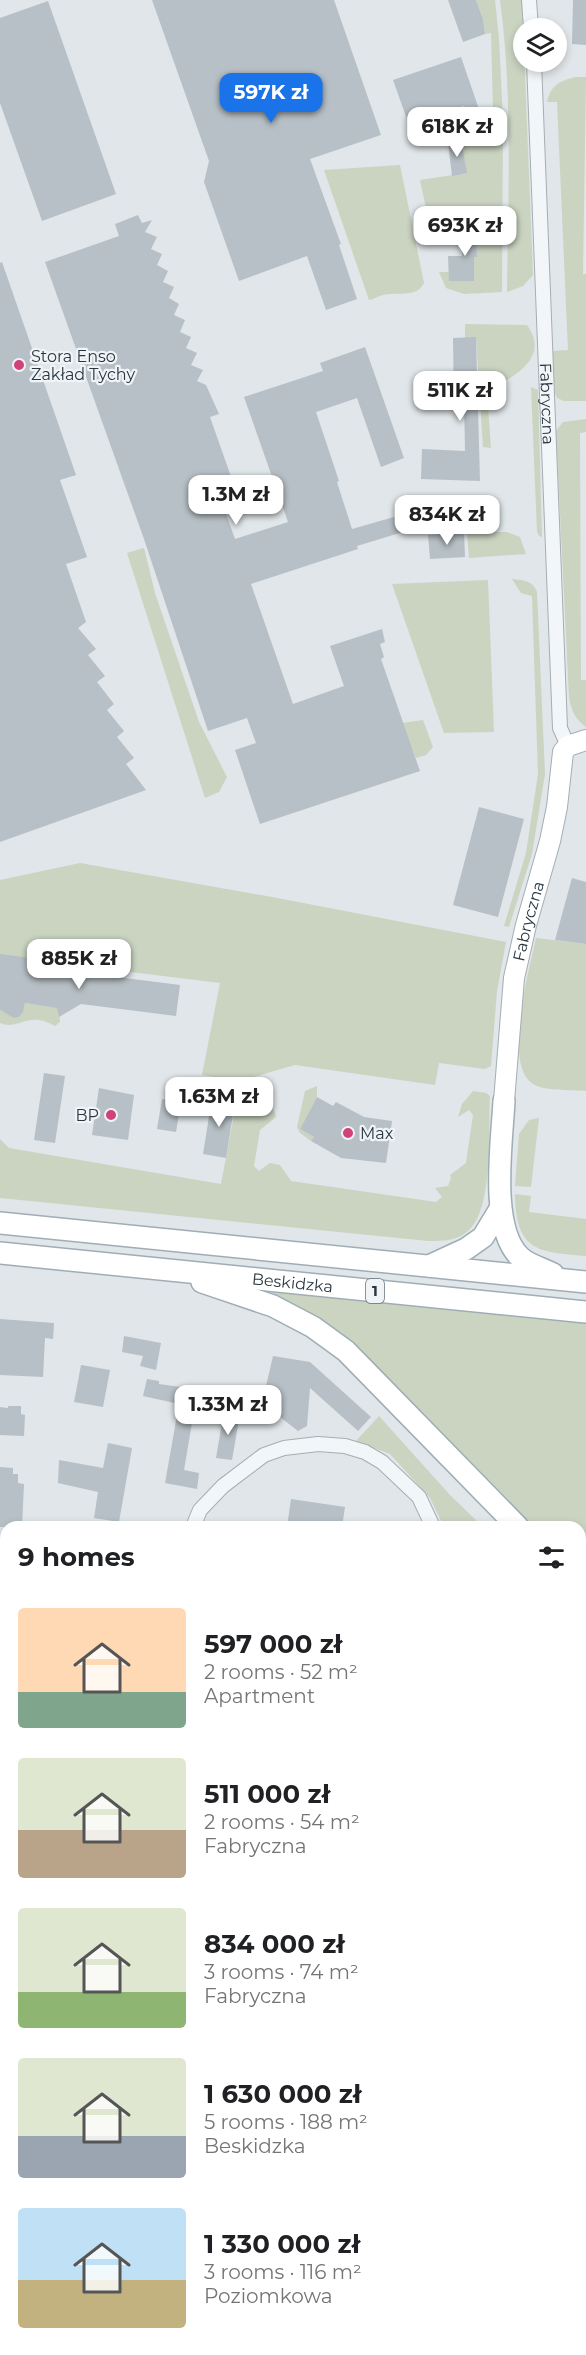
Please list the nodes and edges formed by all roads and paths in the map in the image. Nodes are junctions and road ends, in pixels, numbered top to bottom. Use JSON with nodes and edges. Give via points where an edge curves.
{"nodes":[{"id":1,"x":529,"y":0,"type":"edge"},
{"id":2,"x":530,"y":18,"type":"edge"},
{"id":3,"x":534,"y":72,"type":"edge"},
{"id":4,"x":577,"y":743,"type":"edge"},
{"id":5,"x":504,"y":1101,"type":"joint"},
{"id":6,"x":500,"y":1209,"type":"junction"},
{"id":7,"x":0,"y":1223,"type":"edge"},
{"id":8,"x":0,"y":1253,"type":"edge"},
{"id":9,"x":429,"y":1267,"type":"junction"},
{"id":10,"x":164,"y":1269,"type":"junction"},
{"id":11,"x":577,"y":1281,"type":"edge"},
{"id":12,"x":586,"y":1312,"type":"edge"},
{"id":13,"x":195,"y":1521,"type":"edge"},
{"id":14,"x":430,"y":1521,"type":"edge"},
{"id":15,"x":512,"y":1521,"type":"edge"}],
"edges":[{"from":1,"to":2,"type":"street"},
{"from":3,"to":4,"type":"street","name":"Fabryczna","via":[[560,728]]},
{"from":4,"to":5,"type":"main road","name":"Fabryczna","via":[[563,752],[548,849],[514,978]]},
{"from":5,"to":6,"type":"main road"},
{"from":6,"to":9,"type":"main road","via":[[483,1237]]},
{"from":6,"to":11,"type":"main road","via":[[508,1240],[521,1258]]},
{"from":7,"to":9,"type":"main road","name":"Beskidzka","number":"1"},
{"from":8,"to":10,"type":"main road","name":"Beskidzka","number":"1"},
{"from":9,"to":11,"type":"main road","name":"Beskidzka","number":"1"},
{"from":10,"to":12,"type":"main road","name":"Beskidzka","number":"1"},
{"from":10,"to":15,"type":"main road","via":[[273,1306],[313,1327],[346,1351]]},
{"from":13,"to":14,"type":"street","via":[[200,1510],[223,1486],[264,1455],[318,1444],[345,1446],[382,1462],[419,1497]]}]}
